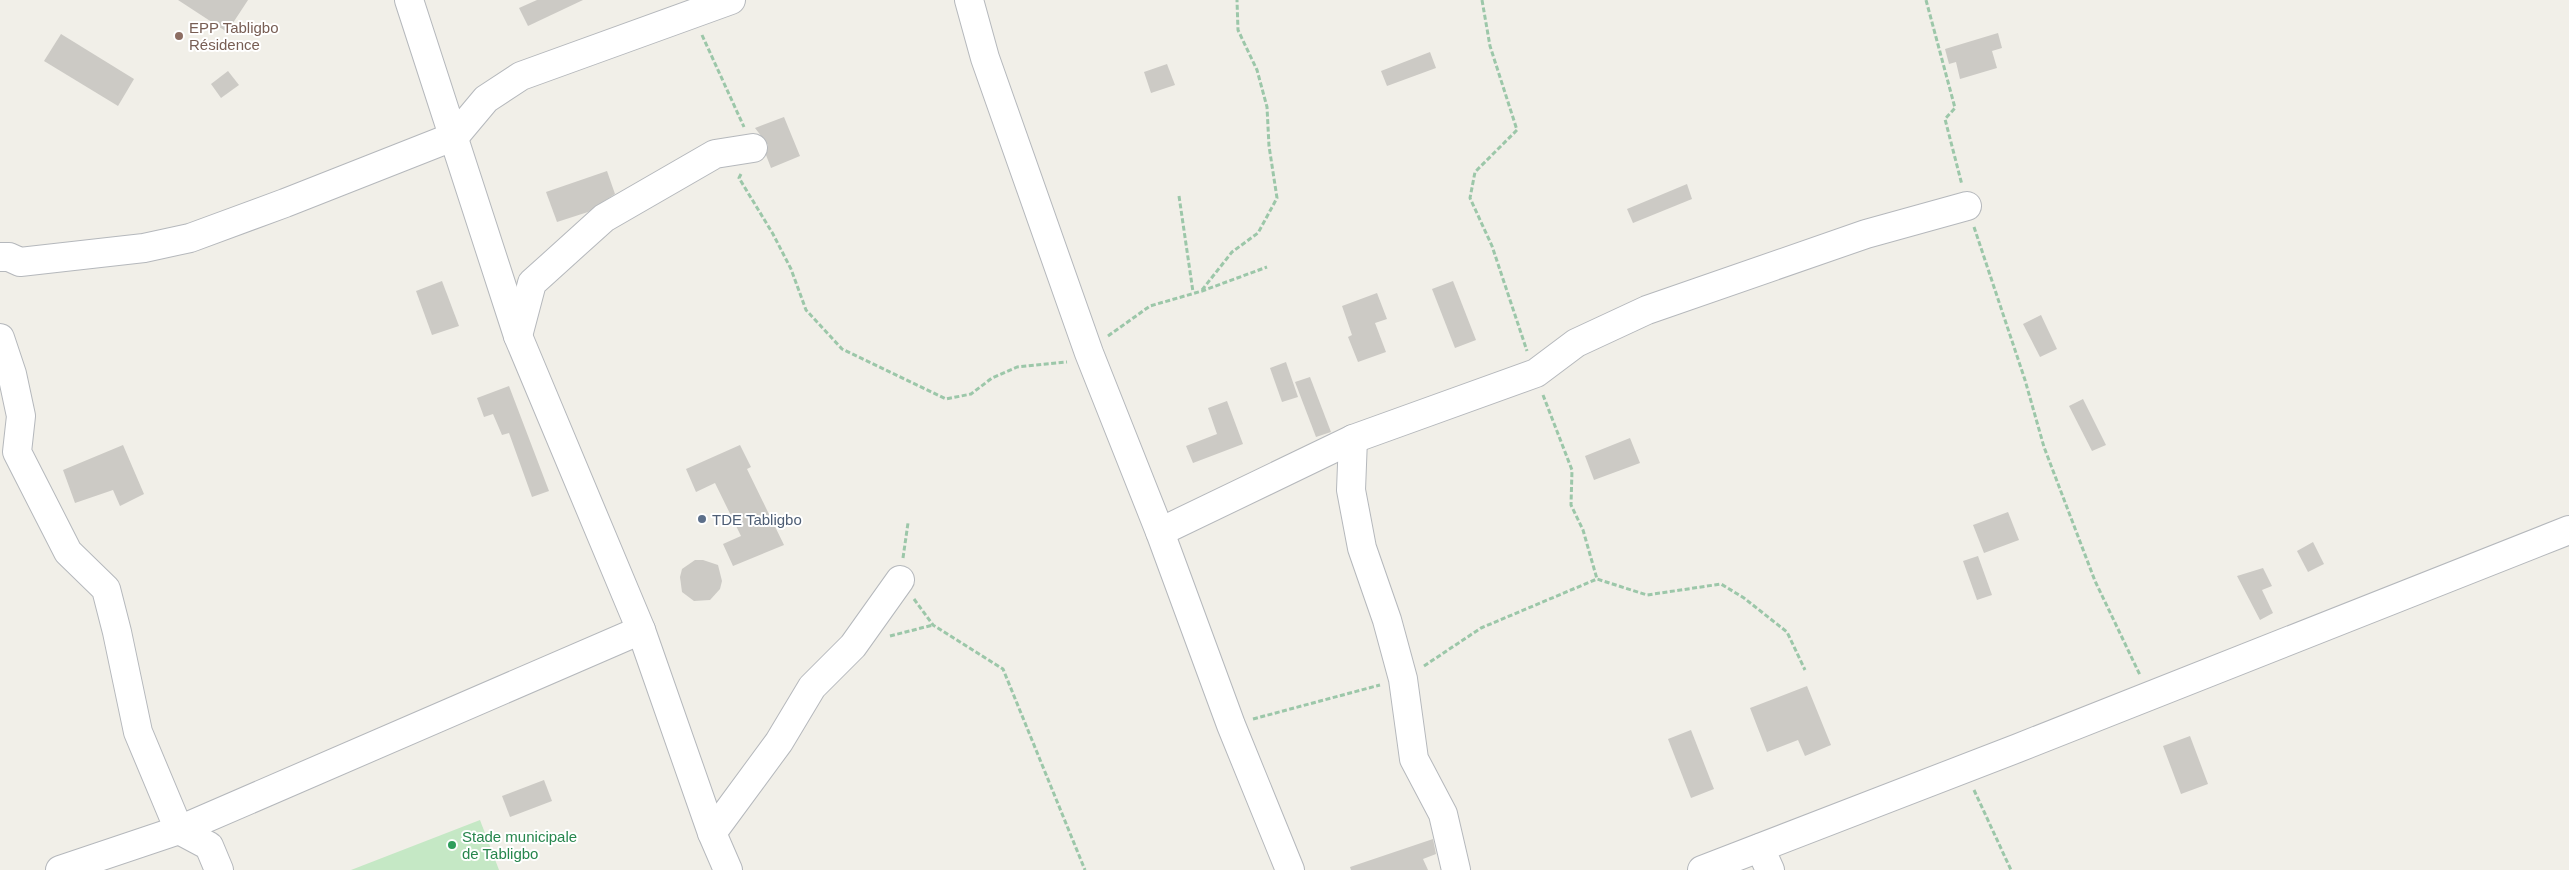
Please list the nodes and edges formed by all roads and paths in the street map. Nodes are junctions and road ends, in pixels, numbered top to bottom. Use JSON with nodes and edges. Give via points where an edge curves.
{"nodes":[{"id":1,"x":409,"y":0,"type":"edge"},
{"id":2,"x":731,"y":0,"type":"edge"},
{"id":3,"x":969,"y":0,"type":"edge"},
{"id":4,"x":1237,"y":0,"type":"edge"},
{"id":5,"x":1482,"y":0,"type":"edge"},
{"id":6,"x":1926,"y":0,"type":"edge"},
{"id":7,"x":691,"y":14,"type":"junction"},
{"id":8,"x":454,"y":136,"type":"junction"},
{"id":9,"x":753,"y":148,"type":"junction"},
{"id":10,"x":1179,"y":196,"type":"dead end"},
{"id":11,"x":1967,"y":206,"type":"junction"},
{"id":12,"x":0,"y":257,"type":"edge"},
{"id":13,"x":1267,"y":267,"type":"dead end"},
{"id":14,"x":1202,"y":291,"type":"junction"},
{"id":15,"x":1193,"y":292,"type":"junction"},
{"id":16,"x":518,"y":336,"type":"junction"},
{"id":17,"x":0,"y":338,"type":"edge"},
{"id":18,"x":1088,"y":353,"type":"junction"},
{"id":19,"x":1536,"y":373,"type":"junction"},
{"id":20,"x":1353,"y":439,"type":"junction"},
{"id":21,"x":908,"y":523,"type":"dead end"},
{"id":22,"x":2569,"y":530,"type":"edge"},
{"id":23,"x":1160,"y":532,"type":"junction"},
{"id":24,"x":1597,"y":579,"type":"junction"},
{"id":25,"x":900,"y":580,"type":"junction"},
{"id":26,"x":933,"y":625,"type":"junction"},
{"id":27,"x":641,"y":630,"type":"junction"},
{"id":28,"x":888,"y":636,"type":"dead end"},
{"id":29,"x":1805,"y":670,"type":"dead end"},
{"id":30,"x":1403,"y":679,"type":"junction"},
{"id":31,"x":2150,"y":696,"type":"junction"},
{"id":32,"x":1230,"y":725,"type":"junction"},
{"id":33,"x":1965,"y":769,"type":"junction"},
{"id":34,"x":179,"y":830,"type":"junction"},
{"id":35,"x":712,"y":833,"type":"junction"},
{"id":36,"x":1765,"y":859,"type":"edge"},
{"id":37,"x":60,"y":870,"type":"edge"},
{"id":38,"x":219,"y":870,"type":"edge"},
{"id":39,"x":728,"y":870,"type":"edge"},
{"id":40,"x":1085,"y":870,"type":"edge"},
{"id":41,"x":1290,"y":870,"type":"edge"},
{"id":42,"x":1456,"y":870,"type":"edge"},
{"id":43,"x":1702,"y":870,"type":"edge"},
{"id":44,"x":2010,"y":870,"type":"edge"}],
"edges":[{"from":1,"to":8,"type":"street"},
{"from":2,"to":7,"type":"street"},
{"from":3,"to":18,"type":"street","via":[[985,58]]},
{"from":4,"to":14,"type":"path","via":[[1238,30],[1256,70],[1267,107],[1277,198],[1258,233],[1232,252]]},
{"from":5,"to":19,"type":"path","via":[[1490,46],[1517,130],[1474,172],[1470,198],[1492,246],[1518,330]]},
{"from":6,"to":11,"type":"path","via":[[1955,108],[1945,119]]},
{"from":7,"to":8,"type":"street","via":[[521,76],[486,99]]},
{"from":7,"to":9,"type":"path"},
{"from":8,"to":12,"type":"street","via":[[190,238],[144,248],[20,262]]},
{"from":8,"to":16,"type":"street"},
{"from":9,"to":16,"type":"street","via":[[715,154],[604,218],[532,283]]},
{"from":9,"to":18,"type":"path","via":[[739,178],[773,234],[806,310],[842,349],[946,399],[971,394],[992,378],[1018,367],[1085,362]]},
{"from":10,"to":15,"type":"path"},
{"from":11,"to":19,"type":"street","via":[[1866,234],[1647,310],[1576,343]]},
{"from":11,"to":31,"type":"path","via":[[2044,447],[2095,581]]},
{"from":13,"to":14,"type":"path"},
{"from":14,"to":15,"type":"path"},
{"from":15,"to":18,"type":"path","via":[[1150,306]]},
{"from":16,"to":27,"type":"street"},
{"from":17,"to":34,"type":"street","via":[[21,416],[18,452],[68,552],[106,589],[138,732]]},
{"from":18,"to":23,"type":"street"},
{"from":19,"to":20,"type":"street"},
{"from":19,"to":24,"type":"path","via":[[1572,470],[1571,505],[1583,530]]},
{"from":20,"to":23,"type":"street"},
{"from":20,"to":30,"type":"street","via":[[1351,490],[1362,548]]},
{"from":21,"to":25,"type":"path"},
{"from":22,"to":31,"type":"street"},
{"from":23,"to":32,"type":"street"},
{"from":24,"to":29,"type":"path","via":[[1647,595],[1721,584],[1787,632]]},
{"from":24,"to":30,"type":"path","via":[[1480,628]]},
{"from":25,"to":26,"type":"path"},
{"from":25,"to":35,"type":"street","via":[[853,646],[812,687],[779,742]]},
{"from":26,"to":28,"type":"path"},
{"from":26,"to":40,"type":"path","via":[[1003,668]]},
{"from":27,"to":34,"type":"street"},
{"from":27,"to":35,"type":"street"},
{"from":30,"to":32,"type":"path"},
{"from":30,"to":42,"type":"street","via":[[1414,759],[1443,814]]},
{"from":31,"to":33,"type":"street"},
{"from":32,"to":41,"type":"street"},
{"from":33,"to":36,"type":"street"},
{"from":33,"to":44,"type":"path"},
{"from":34,"to":37,"type":"street"},
{"from":34,"to":38,"type":"street","via":[[209,846]]},
{"from":35,"to":39,"type":"street"},
{"from":36,"to":43,"type":"street"}]}
